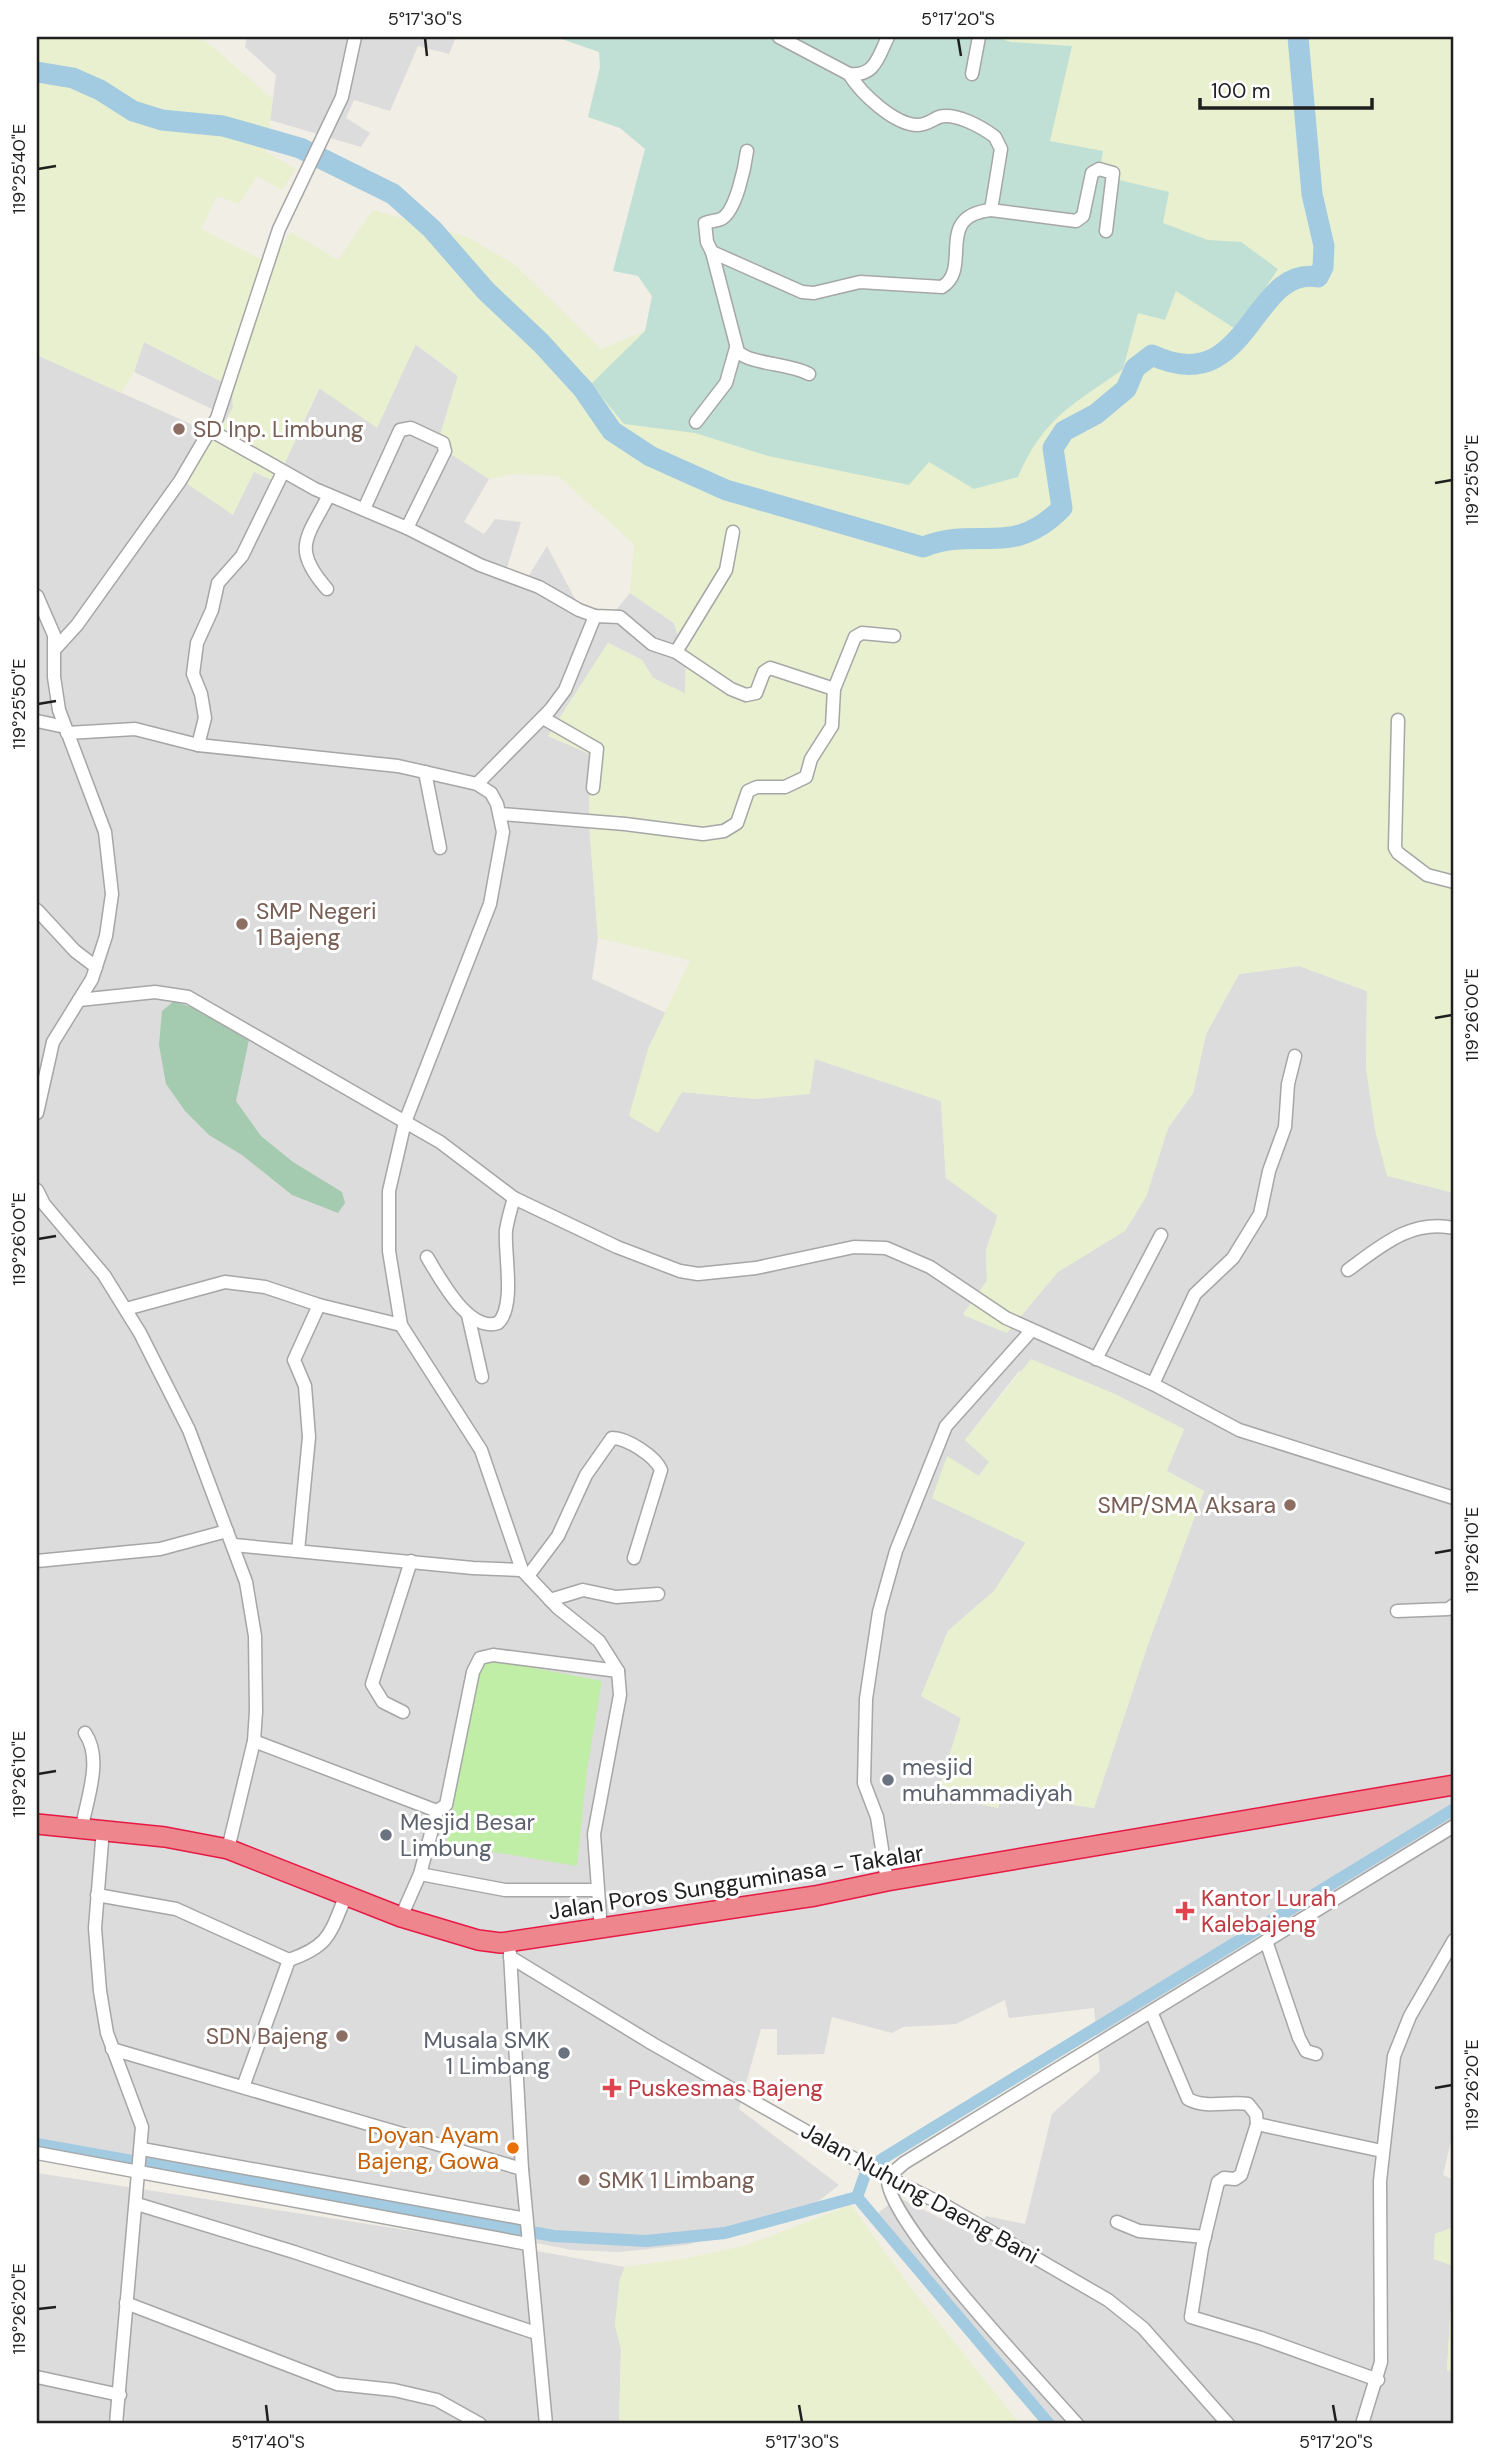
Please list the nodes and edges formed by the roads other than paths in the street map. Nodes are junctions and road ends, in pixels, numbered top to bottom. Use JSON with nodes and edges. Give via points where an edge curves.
{"nodes":[{"id":1,"x":355,"y":37,"type":"edge"},
{"id":2,"x":779,"y":37,"type":"edge"},
{"id":3,"x":888,"y":37,"type":"edge"},
{"id":4,"x":979,"y":37,"type":"edge"},
{"id":5,"x":849,"y":74,"type":"junction"},
{"id":6,"x":972,"y":74,"type":"dead end"},
{"id":7,"x":747,"y":151,"type":"dead end"},
{"id":8,"x":991,"y":210,"type":"junction"},
{"id":9,"x":1106,"y":231,"type":"dead end"},
{"id":10,"x":712,"y":252,"type":"junction"},
{"id":11,"x":736,"y":348,"type":"junction"},
{"id":12,"x":809,"y":374,"type":"dead end"},
{"id":13,"x":696,"y":422,"type":"dead end"},
{"id":14,"x":211,"y":430,"type":"junction"},
{"id":15,"x":283,"y":472,"type":"junction"},
{"id":16,"x":329,"y":495,"type":"junction"},
{"id":17,"x":364,"y":509,"type":"junction"},
{"id":18,"x":407,"y":528,"type":"junction"},
{"id":19,"x":733,"y":532,"type":"dead end"},
{"id":20,"x":327,"y":589,"type":"dead end"},
{"id":21,"x":37,"y":596,"type":"edge"},
{"id":22,"x":595,"y":616,"type":"junction"},
{"id":23,"x":894,"y":636,"type":"dead end"},
{"id":24,"x":57,"y":648,"type":"junction"},
{"id":25,"x":676,"y":652,"type":"junction"},
{"id":26,"x":834,"y":689,"type":"junction"},
{"id":27,"x":543,"y":718,"type":"junction"},
{"id":28,"x":1398,"y":720,"type":"dead end"},
{"id":29,"x":37,"y":721,"type":"edge"},
{"id":30,"x":66,"y":730,"type":"junction"},
{"id":31,"x":198,"y":745,"type":"junction"},
{"id":32,"x":425,"y":772,"type":"junction"},
{"id":33,"x":478,"y":784,"type":"junction"},
{"id":34,"x":593,"y":788,"type":"dead end"},
{"id":35,"x":501,"y":814,"type":"junction"},
{"id":36,"x":440,"y":848,"type":"dead end"},
{"id":37,"x":1454,"y":882,"type":"edge"},
{"id":38,"x":37,"y":909,"type":"edge"},
{"id":39,"x":96,"y":967,"type":"junction"},
{"id":40,"x":79,"y":1000,"type":"junction"},
{"id":41,"x":1295,"y":1056,"type":"dead end"},
{"id":42,"x":37,"y":1113,"type":"edge"},
{"id":43,"x":405,"y":1122,"type":"junction"},
{"id":44,"x":37,"y":1190,"type":"edge"},
{"id":45,"x":514,"y":1198,"type":"junction"},
{"id":46,"x":1454,"y":1228,"type":"edge"},
{"id":47,"x":1161,"y":1235,"type":"dead end"},
{"id":48,"x":426,"y":1257,"type":"dead end"},
{"id":49,"x":1348,"y":1270,"type":"dead end"},
{"id":50,"x":319,"y":1305,"type":"junction"},
{"id":51,"x":126,"y":1309,"type":"junction"},
{"id":52,"x":468,"y":1315,"type":"junction"},
{"id":53,"x":401,"y":1325,"type":"junction"},
{"id":54,"x":1031,"y":1331,"type":"junction"},
{"id":55,"x":1097,"y":1359,"type":"junction"},
{"id":56,"x":482,"y":1377,"type":"dead end"},
{"id":57,"x":1153,"y":1384,"type":"junction"},
{"id":58,"x":1454,"y":1498,"type":"edge"},
{"id":59,"x":227,"y":1531,"type":"junction"},
{"id":60,"x":234,"y":1545,"type":"junction"},
{"id":61,"x":298,"y":1551,"type":"junction"},
{"id":62,"x":634,"y":1558,"type":"dead end"},
{"id":63,"x":37,"y":1561,"type":"edge"},
{"id":64,"x":411,"y":1561,"type":"junction"},
{"id":65,"x":525,"y":1573,"type":"junction"},
{"id":66,"x":658,"y":1594,"type":"dead end"},
{"id":67,"x":550,"y":1600,"type":"junction"},
{"id":68,"x":1454,"y":1605,"type":"edge"},
{"id":69,"x":1396,"y":1611,"type":"dead end"},
{"id":70,"x":618,"y":1671,"type":"junction"},
{"id":71,"x":403,"y":1712,"type":"dead end"},
{"id":72,"x":85,"y":1733,"type":"dead end"},
{"id":73,"x":254,"y":1741,"type":"junction"},
{"id":74,"x":1454,"y":1785,"type":"edge"},
{"id":75,"x":437,"y":1811,"type":"junction"},
{"id":76,"x":37,"y":1824,"type":"edge"},
{"id":77,"x":1454,"y":1826,"type":"edge"},
{"id":78,"x":82,"y":1827,"type":"junction"},
{"id":79,"x":103,"y":1829,"type":"junction"},
{"id":80,"x":228,"y":1849,"type":"junction"},
{"id":81,"x":420,"y":1874,"type":"junction"},
{"id":82,"x":887,"y":1881,"type":"junction"},
{"id":83,"x":596,"y":1890,"type":"junction"},
{"id":84,"x":347,"y":1893,"type":"junction"},
{"id":85,"x":97,"y":1895,"type":"junction"},
{"id":86,"x":401,"y":1917,"type":"junction"},
{"id":87,"x":601,"y":1930,"type":"junction"},
{"id":88,"x":1454,"y":1940,"type":"edge"},
{"id":89,"x":1266,"y":1941,"type":"junction"},
{"id":90,"x":510,"y":1950,"type":"junction"},
{"id":91,"x":289,"y":1960,"type":"junction"},
{"id":92,"x":1152,"y":2014,"type":"junction"},
{"id":93,"x":112,"y":2049,"type":"junction"},
{"id":94,"x":1316,"y":2054,"type":"dead end"},
{"id":95,"x":243,"y":2087,"type":"junction"},
{"id":96,"x":1257,"y":2124,"type":"junction"},
{"id":97,"x":142,"y":2151,"type":"junction"},
{"id":98,"x":1382,"y":2151,"type":"junction"},
{"id":99,"x":37,"y":2153,"type":"edge"},
{"id":100,"x":139,"y":2169,"type":"junction"},
{"id":101,"x":522,"y":2169,"type":"junction"},
{"id":102,"x":885,"y":2175,"type":"junction"},
{"id":103,"x":137,"y":2204,"type":"junction"},
{"id":104,"x":526,"y":2222,"type":"junction"},
{"id":105,"x":1117,"y":2222,"type":"dead end"},
{"id":106,"x":1205,"y":2237,"type":"junction"},
{"id":107,"x":528,"y":2241,"type":"junction"},
{"id":108,"x":126,"y":2303,"type":"junction"},
{"id":109,"x":536,"y":2333,"type":"junction"},
{"id":110,"x":37,"y":2377,"type":"edge"},
{"id":111,"x":1378,"y":2380,"type":"junction"},
{"id":112,"x":120,"y":2395,"type":"junction"},
{"id":113,"x":117,"y":2424,"type":"edge"},
{"id":114,"x":480,"y":2424,"type":"edge"},
{"id":115,"x":546,"y":2424,"type":"edge"},
{"id":116,"x":1076,"y":2424,"type":"edge"},
{"id":117,"x":1228,"y":2424,"type":"edge"},
{"id":118,"x":1362,"y":2424,"type":"edge"}],
"edges":[{"from":1,"to":14,"type":"street","via":[[342,97],[279,229],[231,382]]},
{"from":2,"to":5,"type":"street"},
{"from":3,"to":5,"type":"street","via":[[870,71]]},
{"from":4,"to":6,"type":"street"},
{"from":5,"to":8,"type":"street","via":[[864,95],[901,120],[921,125],[942,116],[954,117],[995,137],[1001,149]]},
{"from":7,"to":10,"type":"street","via":[[728,212],[705,223]]},
{"from":8,"to":9,"type":"street","via":[[1079,220],[1091,173],[1099,169],[1113,173]]},
{"from":8,"to":10,"type":"street","via":[[973,212],[964,219],[949,280],[933,289],[860,282],[809,293]]},
{"from":10,"to":11,"type":"street"},
{"from":11,"to":12,"type":"street","via":[[746,357]]},
{"from":11,"to":13,"type":"street","via":[[726,383]]},
{"from":14,"to":15,"type":"street"},
{"from":14,"to":24,"type":"street","via":[[180,481]]},
{"from":15,"to":16,"type":"street"},
{"from":15,"to":31,"type":"street","via":[[242,556],[218,583],[197,643],[193,674],[205,718]]},
{"from":16,"to":17,"type":"street"},
{"from":16,"to":20,"type":"street","via":[[304,551],[309,569]]},
{"from":17,"to":18,"type":"street"},
{"from":17,"to":18,"type":"street","via":[[400,430],[411,428],[443,443],[445,451]]},
{"from":18,"to":22,"type":"street"},
{"from":19,"to":25,"type":"street","via":[[726,570]]},
{"from":21,"to":24,"type":"street"},
{"from":22,"to":25,"type":"street","via":[[620,617],[652,644]]},
{"from":22,"to":27,"type":"street","via":[[565,690]]},
{"from":23,"to":26,"type":"street","via":[[874,633],[855,637]]},
{"from":24,"to":30,"type":"street","via":[[54,677]]},
{"from":25,"to":26,"type":"street","via":[[746,695],[756,693],[770,668]]},
{"from":26,"to":35,"type":"street","via":[[832,726],[811,759],[807,775],[785,787],[748,791],[737,823],[724,831],[703,834]]},
{"from":27,"to":33,"type":"street"},
{"from":27,"to":34,"type":"street","via":[[597,749]]},
{"from":28,"to":37,"type":"street","via":[[1395,848],[1427,875]]},
{"from":29,"to":30,"type":"street"},
{"from":30,"to":31,"type":"street","via":[[135,729]]},
{"from":30,"to":39,"type":"street","via":[[104,832],[112,879],[106,936]]},
{"from":31,"to":32,"type":"street"},
{"from":32,"to":33,"type":"street"},
{"from":32,"to":36,"type":"street"},
{"from":33,"to":35,"type":"street","via":[[491,793]]},
{"from":35,"to":43,"type":"street","via":[[499,862],[490,904]]},
{"from":38,"to":39,"type":"street"},
{"from":39,"to":40,"type":"street"},
{"from":40,"to":42,"type":"street","via":[[53,1042]]},
{"from":40,"to":43,"type":"street","via":[[155,992],[188,997]]},
{"from":41,"to":57,"type":"street","via":[[1285,1127],[1260,1213],[1233,1258],[1195,1294]]},
{"from":43,"to":45,"type":"street","via":[[470,1162]]},
{"from":43,"to":53,"type":"street","via":[[387,1219]]},
{"from":44,"to":51,"type":"street"},
{"from":45,"to":52,"type":"street","via":[[506,1229],[503,1318],[489,1325]]},
{"from":45,"to":54,"type":"street","via":[[617,1247],[690,1274],[756,1268],[854,1247],[886,1248],[930,1268]]},
{"from":46,"to":49,"type":"street","via":[[1436,1225],[1394,1236]]},
{"from":47,"to":55,"type":"street"},
{"from":48,"to":52,"type":"street"},
{"from":50,"to":51,"type":"street","via":[[265,1287],[225,1282]]},
{"from":50,"to":53,"type":"street"},
{"from":50,"to":61,"type":"street","via":[[294,1360],[305,1386],[309,1437]]},
{"from":51,"to":59,"type":"street","via":[[183,1417]]},
{"from":52,"to":56,"type":"street"},
{"from":53,"to":65,"type":"street","via":[[481,1450]]},
{"from":54,"to":55,"type":"street"},
{"from":54,"to":82,"type":"street","via":[[946,1426],[900,1540],[879,1612],[866,1699],[864,1783],[877,1817]]},
{"from":55,"to":57,"type":"street"},
{"from":57,"to":58,"type":"street","via":[[1254,1436]]},
{"from":59,"to":60,"type":"street"},
{"from":59,"to":63,"type":"street","via":[[160,1549]]},
{"from":60,"to":61,"type":"street"},
{"from":60,"to":73,"type":"street","via":[[255,1636]]},
{"from":61,"to":64,"type":"street"},
{"from":62,"to":65,"type":"street","via":[[661,1470],[628,1442],[612,1438],[586,1475],[558,1536]]},
{"from":64,"to":65,"type":"street"},
{"from":64,"to":71,"type":"street","via":[[372,1684],[383,1702]]},
{"from":65,"to":67,"type":"street"},
{"from":66,"to":67,"type":"street","via":[[616,1597],[583,1591]]},
{"from":67,"to":70,"type":"street","via":[[599,1642]]},
{"from":68,"to":69,"type":"street"},
{"from":70,"to":75,"type":"street","via":[[493,1655],[480,1658],[472,1672],[446,1805]]},
{"from":70,"to":83,"type":"street","via":[[619,1702],[594,1834]]},
{"from":72,"to":78,"type":"street","via":[[93,1761]]},
{"from":73,"to":75,"type":"street"},
{"from":73,"to":80,"type":"street"},
{"from":74,"to":82,"type":"highway","name":"Jalan Poros Sungguminasa - Takalar"},
{"from":75,"to":81,"type":"street"},
{"from":76,"to":78,"type":"highway","name":"Jalan Poros Sungguminasa - Takalar"},
{"from":77,"to":89,"type":"street"},
{"from":78,"to":79,"type":"highway","name":"Jalan Poros Sungguminasa - Takalar"},
{"from":79,"to":80,"type":"highway","name":"Jalan Poros Sungguminasa - Takalar"},
{"from":79,"to":85,"type":"street"},
{"from":80,"to":84,"type":"highway","name":"Jalan Poros Sungguminasa - Takalar"},
{"from":81,"to":83,"type":"street","via":[[505,1890]]},
{"from":81,"to":86,"type":"street"},
{"from":82,"to":87,"type":"highway","name":"Jalan Poros Sungguminasa - Takalar"},
{"from":83,"to":87,"type":"street"},
{"from":84,"to":86,"type":"highway","name":"Jalan Poros Sungguminasa - Takalar"},
{"from":84,"to":91,"type":"street","via":[[323,1943]]},
{"from":85,"to":91,"type":"street","via":[[176,1909]]},
{"from":85,"to":93,"type":"street","via":[[96,1958]]},
{"from":86,"to":90,"type":"highway","name":"Jalan Poros Sungguminasa - Takalar"},
{"from":87,"to":90,"type":"highway","name":"Jalan Poros Sungguminasa - Takalar"},
{"from":88,"to":98,"type":"street","via":[[1398,2044]]},
{"from":89,"to":92,"type":"street"},
{"from":89,"to":94,"type":"street","via":[[1298,2038],[1306,2052]]},
{"from":90,"to":101,"type":"street"},
{"from":90,"to":102,"type":"street","name":"Jalan Nuhung Daeng Bani","via":[[573,1997]]},
{"from":91,"to":95,"type":"street"},
{"from":92,"to":96,"type":"street","via":[[1188,2099],[1215,2105],[1248,2104]]},
{"from":92,"to":102,"type":"street"},
{"from":93,"to":95,"type":"street"},
{"from":93,"to":97,"type":"street","via":[[139,2117]]},
{"from":95,"to":101,"type":"street"},
{"from":96,"to":98,"type":"street"},
{"from":96,"to":106,"type":"street","via":[[1241,2175],[1218,2182]]},
{"from":97,"to":100,"type":"street"},
{"from":97,"to":104,"type":"street"},
{"from":98,"to":111,"type":"street"},
{"from":99,"to":100,"type":"street"},
{"from":100,"to":103,"type":"street"},
{"from":100,"to":107,"type":"street"},
{"from":101,"to":104,"type":"street"},
{"from":102,"to":116,"type":"street","via":[[895,2205],[937,2266]]},
{"from":102,"to":117,"type":"street","name":"Jalan Nuhung Daeng Bani","via":[[975,2222],[1128,2314]]},
{"from":103,"to":108,"type":"street"},
{"from":103,"to":109,"type":"street"},
{"from":104,"to":107,"type":"street"},
{"from":105,"to":106,"type":"street","via":[[1139,2231]]},
{"from":106,"to":111,"type":"street","via":[[1190,2313],[1193,2320],[1261,2338]]},
{"from":107,"to":109,"type":"street"},
{"from":108,"to":112,"type":"street"},
{"from":108,"to":114,"type":"street","via":[[337,2384],[429,2397]]},
{"from":109,"to":115,"type":"street"},
{"from":110,"to":112,"type":"street"},
{"from":111,"to":118,"type":"street"},
{"from":112,"to":113,"type":"street"}]}
